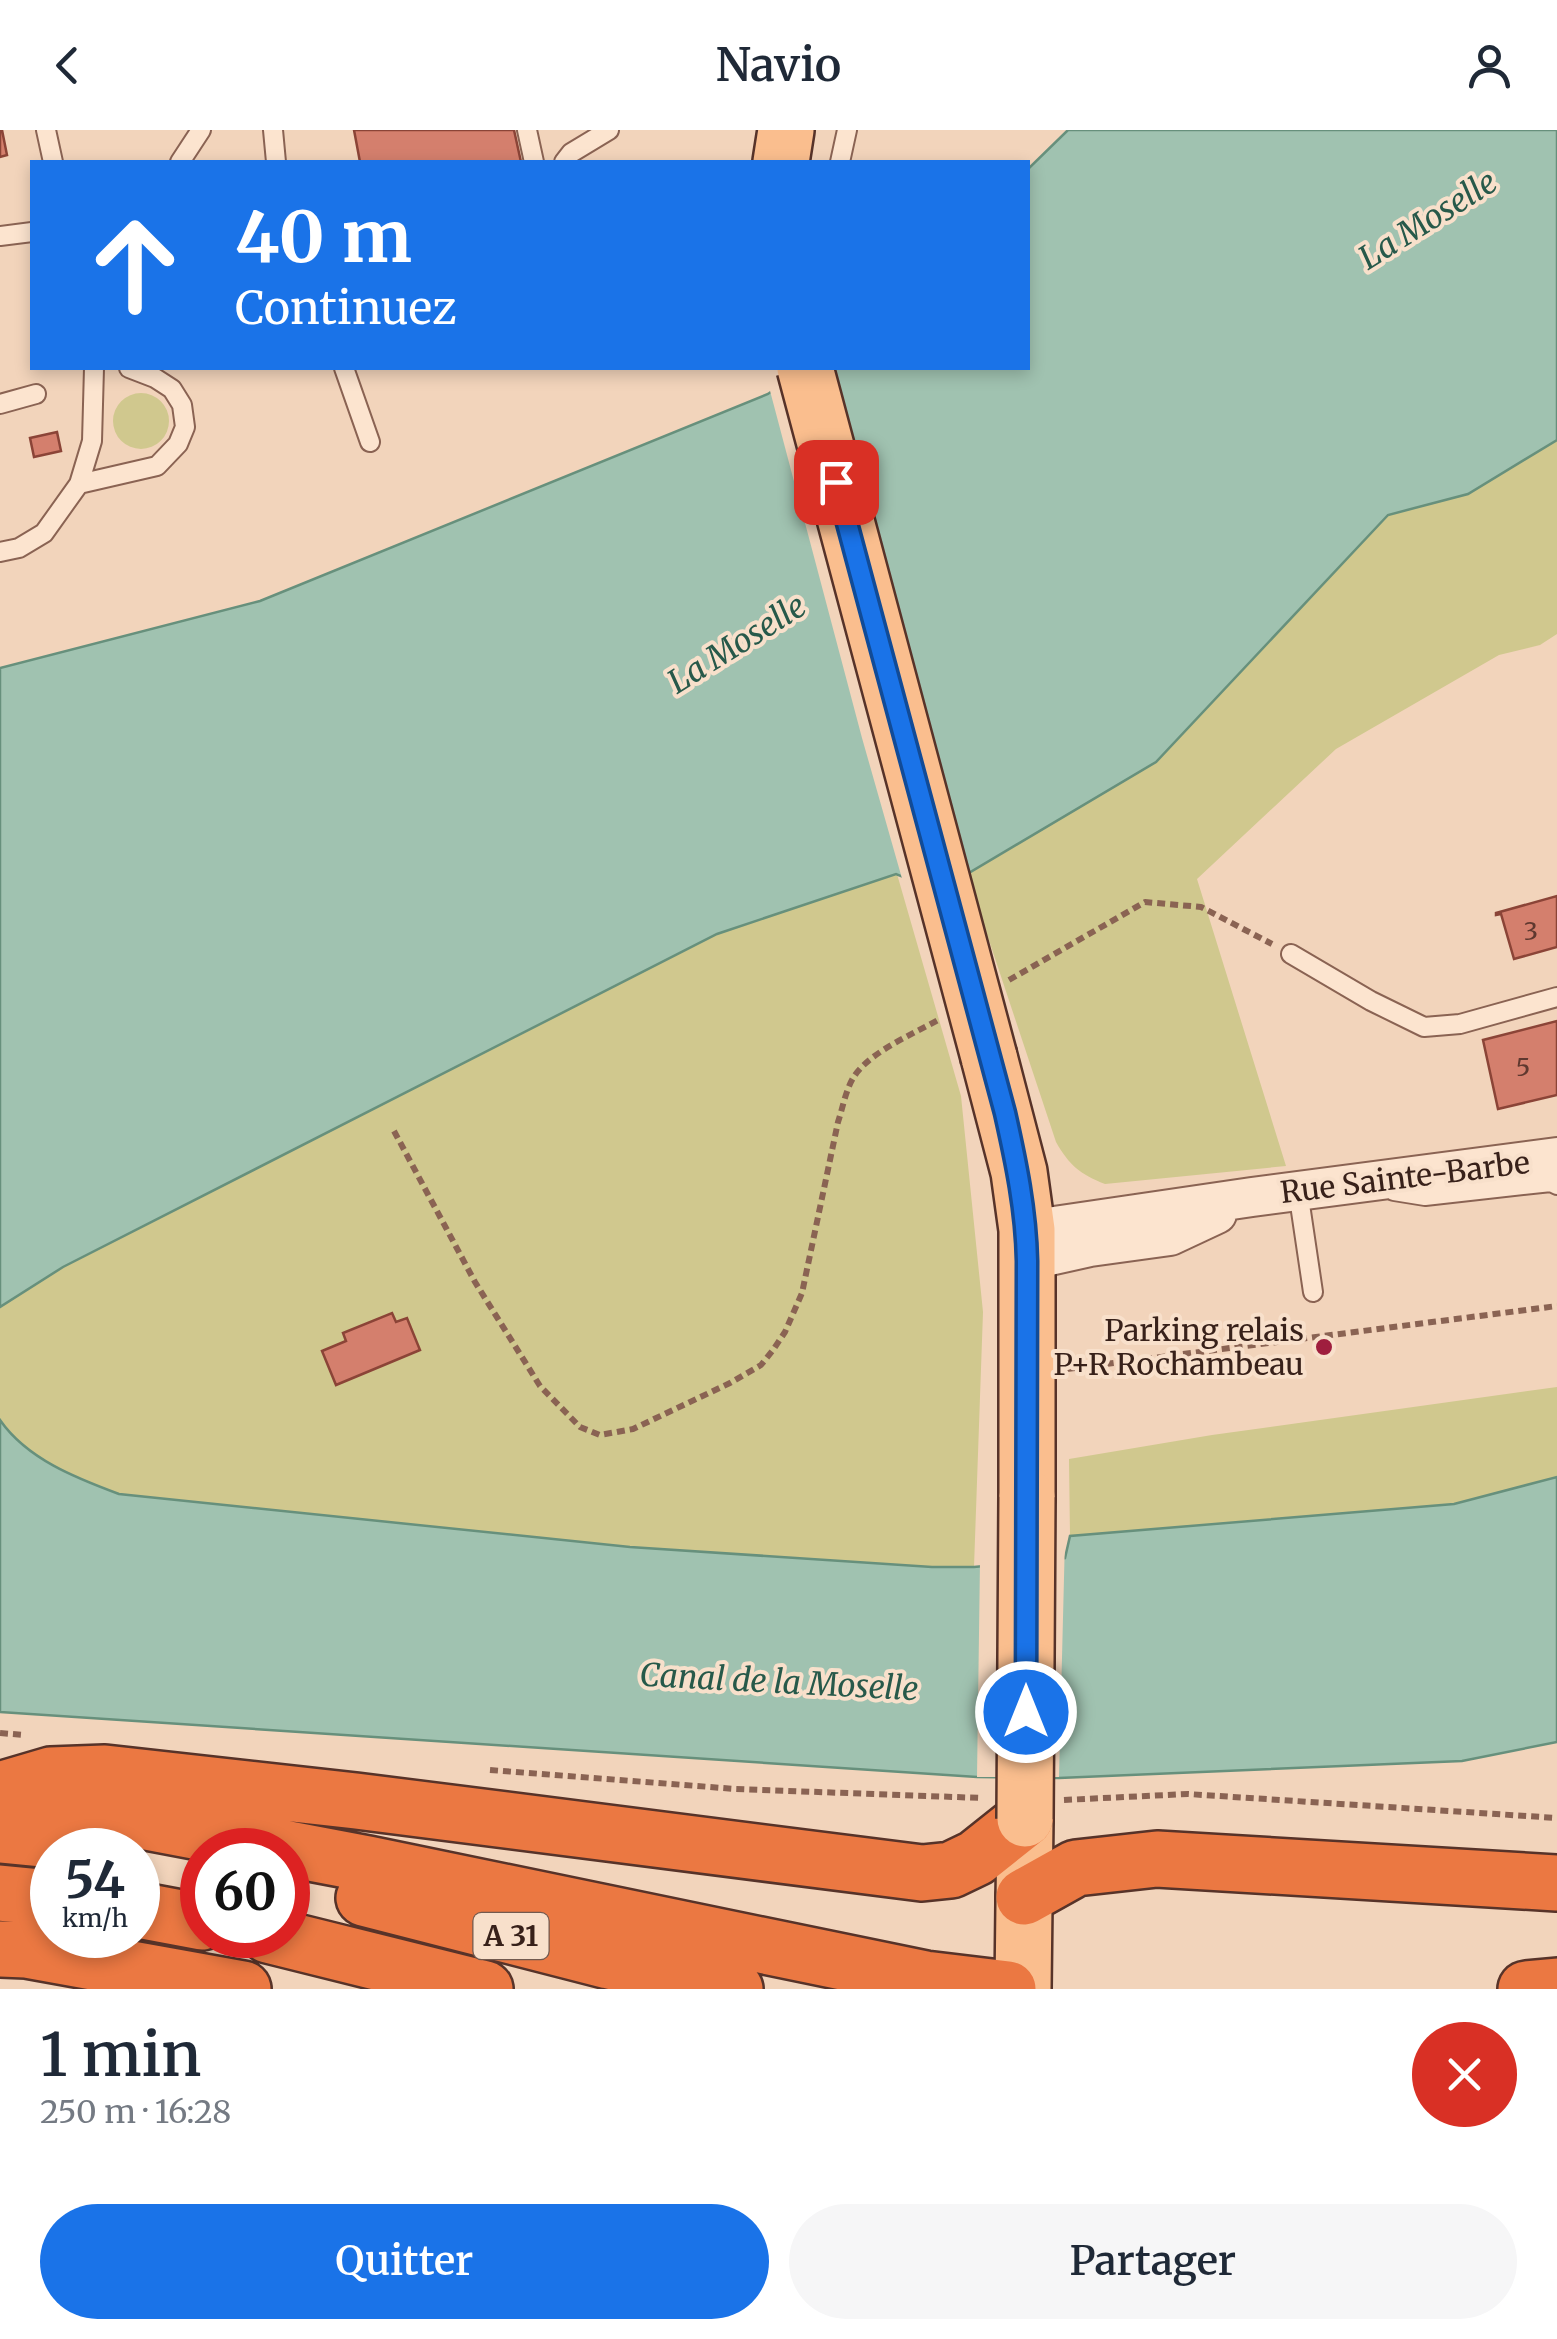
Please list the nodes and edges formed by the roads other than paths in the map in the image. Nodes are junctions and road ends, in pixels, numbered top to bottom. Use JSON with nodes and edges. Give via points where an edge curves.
{"nodes":[{"id":1,"x":46,"y":130,"type":"edge"},
{"id":2,"x":201,"y":130,"type":"edge"},
{"id":3,"x":273,"y":130,"type":"edge"},
{"id":4,"x":527,"y":130,"type":"edge"},
{"id":5,"x":610,"y":130,"type":"edge"},
{"id":6,"x":847,"y":130,"type":"edge"},
{"id":7,"x":53,"y":160,"type":"edge"},
{"id":8,"x":181,"y":160,"type":"edge"},
{"id":9,"x":276,"y":160,"type":"edge"},
{"id":10,"x":534,"y":160,"type":"edge"},
{"id":11,"x":566,"y":160,"type":"edge"},
{"id":12,"x":840,"y":160,"type":"edge"},
{"id":13,"x":30,"y":232,"type":"edge"},
{"id":14,"x":0,"y":236,"type":"edge"},
{"id":15,"x":94,"y":370,"type":"edge"},
{"id":16,"x":134,"y":370,"type":"edge"},
{"id":17,"x":349,"y":370,"type":"edge"},
{"id":18,"x":806,"y":370,"type":"edge"},
{"id":19,"x":36,"y":394,"type":"dead end"},
{"id":20,"x":0,"y":404,"type":"edge"},
{"id":21,"x":370,"y":442,"type":"dead end"},
{"id":22,"x":79,"y":484,"type":"junction"},
{"id":23,"x":0,"y":552,"type":"edge"},
{"id":24,"x":1291,"y":954,"type":"road end"},
{"id":25,"x":1557,"y":997,"type":"edge"},
{"id":26,"x":1557,"y":1158,"type":"edge"},
{"id":27,"x":1350,"y":1184,"type":"junction"},
{"id":28,"x":1557,"y":1185,"type":"edge"},
{"id":29,"x":1298,"y":1191,"type":"junction"},
{"id":30,"x":1252,"y":1197,"type":"junction"},
{"id":31,"x":1042,"y":1248,"type":"junction"},
{"id":32,"x":1312,"y":1292,"type":"dead end"},
{"id":33,"x":0,"y":1792,"type":"edge"},
{"id":34,"x":1024,"y":1806,"type":"junction"},
{"id":35,"x":0,"y":1834,"type":"edge"},
{"id":36,"x":30,"y":1837,"type":"edge"},
{"id":37,"x":1557,"y":1884,"type":"edge"},
{"id":38,"x":310,"y":1886,"type":"edge"},
{"id":39,"x":0,"y":1893,"type":"edge"},
{"id":40,"x":30,"y":1896,"type":"edge"},
{"id":41,"x":1024,"y":1906,"type":"junction"},
{"id":42,"x":310,"y":1945,"type":"edge"},
{"id":43,"x":0,"y":1948,"type":"edge"},
{"id":44,"x":232,"y":1986,"type":"edge"},
{"id":45,"x":1557,"y":1986,"type":"edge"},
{"id":46,"x":66,"y":1989,"type":"edge"},
{"id":47,"x":485,"y":1989,"type":"edge"},
{"id":48,"x":735,"y":1989,"type":"edge"},
{"id":49,"x":1008,"y":1989,"type":"edge"},
{"id":50,"x":1024,"y":1989,"type":"edge"},
{"id":51,"x":1526,"y":1989,"type":"edge"}],
"edges":[{"from":1,"to":7,"type":"lane"},
{"from":2,"to":8,"type":"lane"},
{"from":3,"to":9,"type":"lane"},
{"from":4,"to":10,"type":"lane"},
{"from":5,"to":11,"type":"lane"},
{"from":6,"to":12,"type":"lane"},
{"from":13,"to":14,"type":"lane"},
{"from":15,"to":22,"type":"lane","via":[[92,441]]},
{"from":16,"to":22,"type":"lane","via":[[172,390],[182,405],[186,427],[178,444],[157,466]]},
{"from":17,"to":21,"type":"lane"},
{"from":18,"to":31,"type":"main road","bridge":true},
{"from":19,"to":20,"type":"lane"},
{"from":22,"to":23,"type":"lane","via":[[44,533]]},
{"from":24,"to":25,"type":"lane","via":[[1424,1027]]},
{"from":26,"to":27,"type":"street","name":"Rue Sainte-Barbe"},
{"from":27,"to":28,"type":"lane","via":[[1425,1196]]},
{"from":27,"to":29,"type":"street","name":"Rue Sainte-Barbe"},
{"from":29,"to":30,"type":"street","name":"Rue Sainte-Barbe"},
{"from":29,"to":32,"type":"lane"},
{"from":30,"to":31,"type":"street","name":"Rue Sainte-Barbe"},
{"from":30,"to":31,"type":"street","name":"Rue Sainte-Barbe","via":[[1170,1236]]},
{"from":31,"to":34,"type":"main road","bridge":true,"via":[[1028,1351]]},
{"from":33,"to":34,"type":"highway","via":[[51,1775],[105,1773],[922,1873],[952,1870],[976,1858]]},
{"from":33,"to":49,"type":"highway","via":[[925,1979]]},
{"from":34,"to":41,"type":"main road"},
{"from":35,"to":36,"type":"highway"},
{"from":37,"to":41,"type":"highway","via":[[1157,1859],[1076,1868]]},
{"from":38,"to":48,"type":"highway","number":"A 31"},
{"from":39,"to":40,"type":"highway"},
{"from":41,"to":50,"type":"main road"},
{"from":42,"to":47,"type":"highway","number":"A 31"},
{"from":43,"to":44,"type":"highway"},
{"from":44,"to":46,"type":"highway"},
{"from":45,"to":51,"type":"highway"}]}
